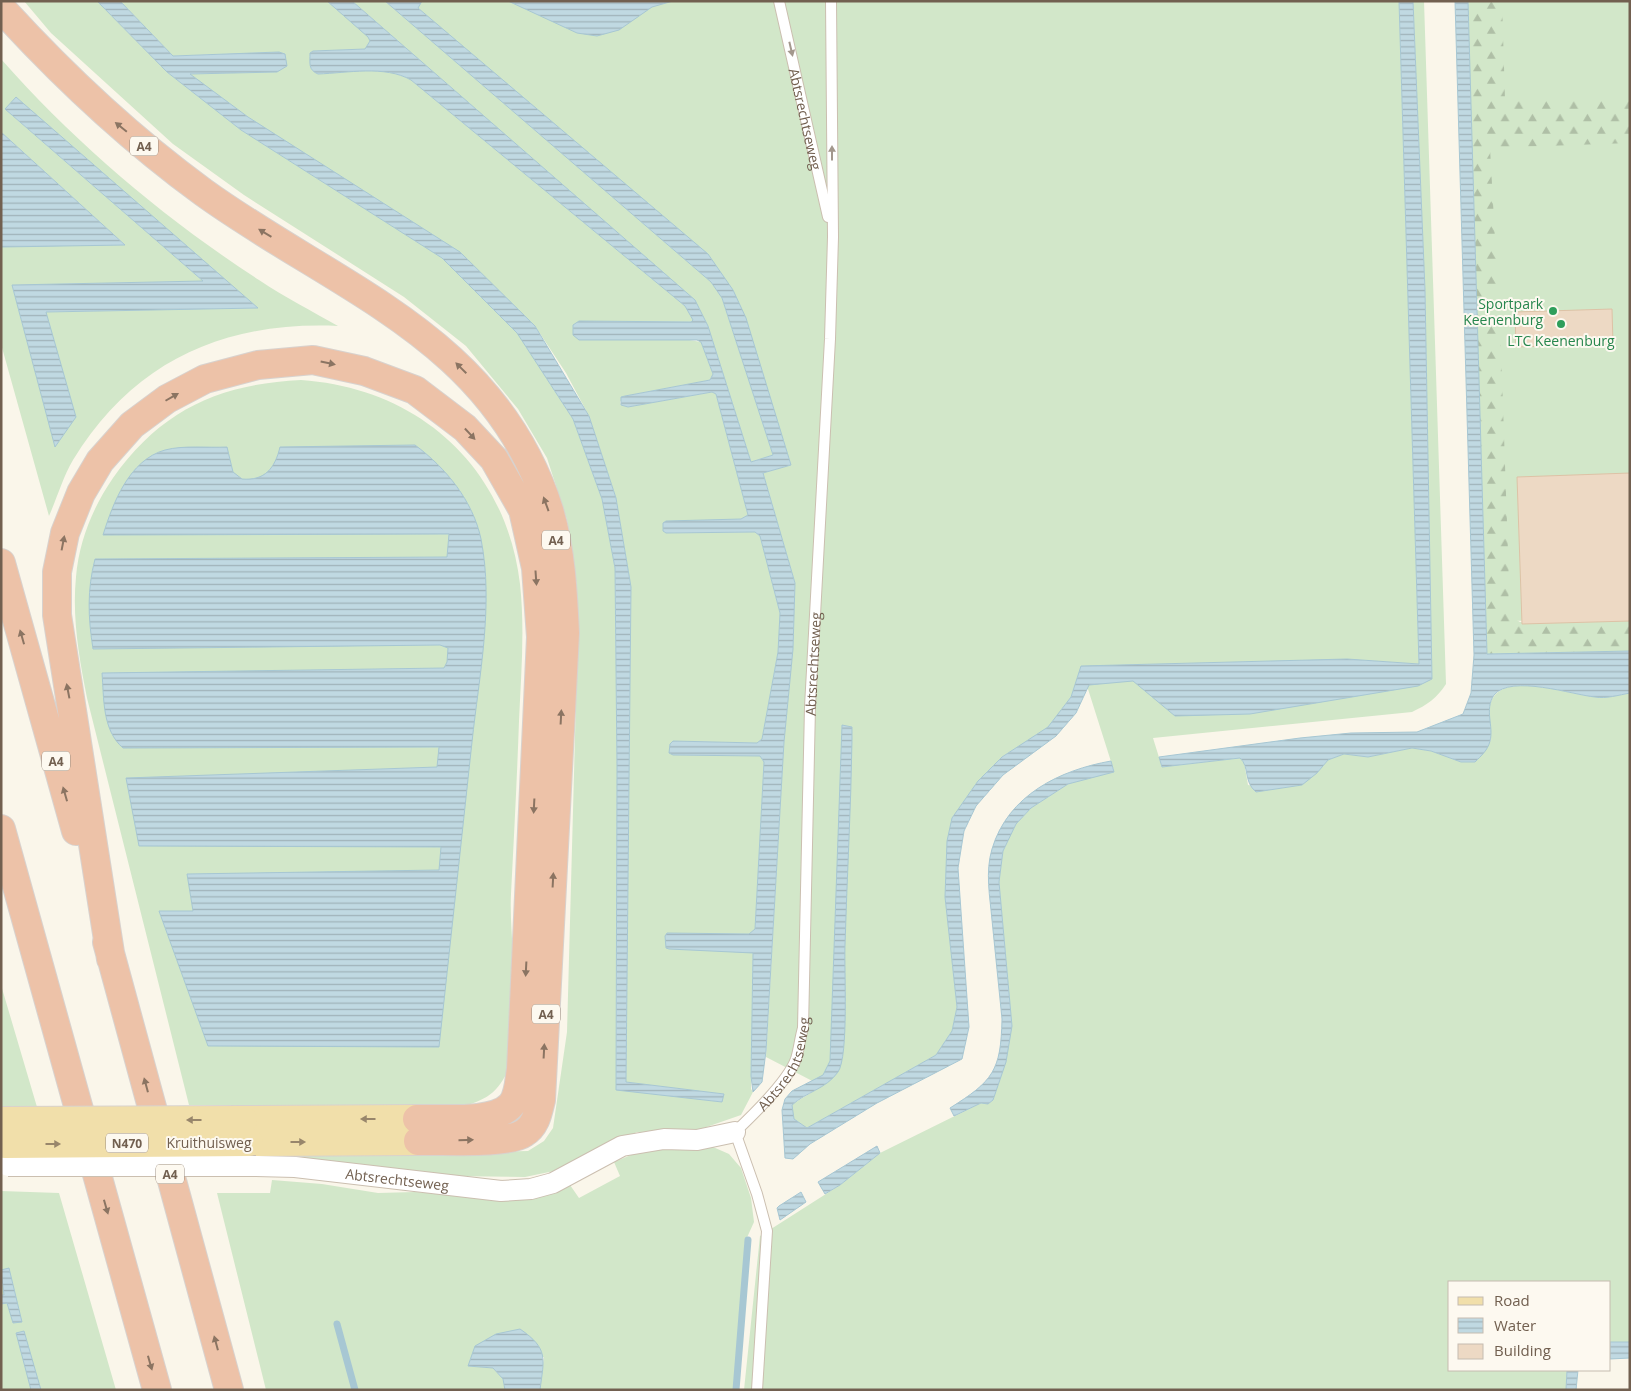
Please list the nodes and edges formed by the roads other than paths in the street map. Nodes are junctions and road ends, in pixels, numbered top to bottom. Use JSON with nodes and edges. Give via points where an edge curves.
{"nodes":[{"id":1,"x":779,"y":1,"type":"edge"},
{"id":2,"x":831,"y":1,"type":"edge"},
{"id":3,"x":1,"y":8,"type":"edge"},
{"id":4,"x":833,"y":237,"type":"junction"},
{"id":5,"x":1,"y":563,"type":"edge"},
{"id":6,"x":1,"y":829,"type":"edge"},
{"id":7,"x":1,"y":880,"type":"edge"},
{"id":8,"x":111,"y":959,"type":"junction"},
{"id":9,"x":65,"y":1058,"type":"junction"},
{"id":10,"x":417,"y":1130,"type":"junction"},
{"id":11,"x":735,"y":1132,"type":"junction"},
{"id":12,"x":249,"y":1143,"type":"junction"},
{"id":13,"x":3,"y":1144,"type":"edge"},
{"id":14,"x":157,"y":1390,"type":"edge"},
{"id":15,"x":229,"y":1390,"type":"edge"},
{"id":16,"x":757,"y":1390,"type":"edge"}],
"edges":[{"from":1,"to":4,"type":"lane","name":"Abtsrechtseweg","one_way":true},
{"from":4,"to":2,"type":"lane","name":"Abtsrechtseweg","one_way":true},
{"from":10,"to":3,"type":"highway","number":"A4","one_way":true,"via":[[509,1139],[524,1134],[533,1124],[541,1100],[565,633],[563,585],[549,511],[532,467],[510,426],[459,365],[389,310],[255,227],[152,152],[66,77]]},
{"from":4,"to":11,"type":"lane","name":"Abtsrechtseweg","via":[[810,707],[803,1028],[796,1060],[756,1112]]},
{"from":8,"to":5,"type":"highway","number":"A4","one_way":true},
{"from":6,"to":9,"type":"highway"},
{"from":7,"to":9,"type":"highway"},
{"from":8,"to":10,"type":"highway","number":"A4","one_way":true,"via":[[56,615],[57,572],[65,533],[81,493],[100,461],[132,425],[167,399],[205,379],[258,365],[313,360],[364,371],[415,390],[465,428],[494,459],[523,510],[536,568],[541,637],[518,1091],[511,1105],[493,1115]]},
{"from":15,"to":8,"type":"highway","number":"A4","one_way":true},
{"from":9,"to":14,"type":"highway","one_way":true},
{"from":10,"to":12,"type":"main road","name":"Kruithuisweg","number":"N470"},
{"from":11,"to":12,"type":"street","name":"Abtsrechtseweg","via":[[697,1140],[664,1139],[622,1146],[553,1183],[508,1191],[295,1167]]},
{"from":11,"to":16,"type":"lane","via":[[755,1186],[767,1232]]},
{"from":12,"to":13,"type":"main road","name":"Kruithuisweg","number":"N470","bridge":true},
{"from":12,"to":13,"type":"street","name":"Abtsrechtseweg","bridge":true}]}
